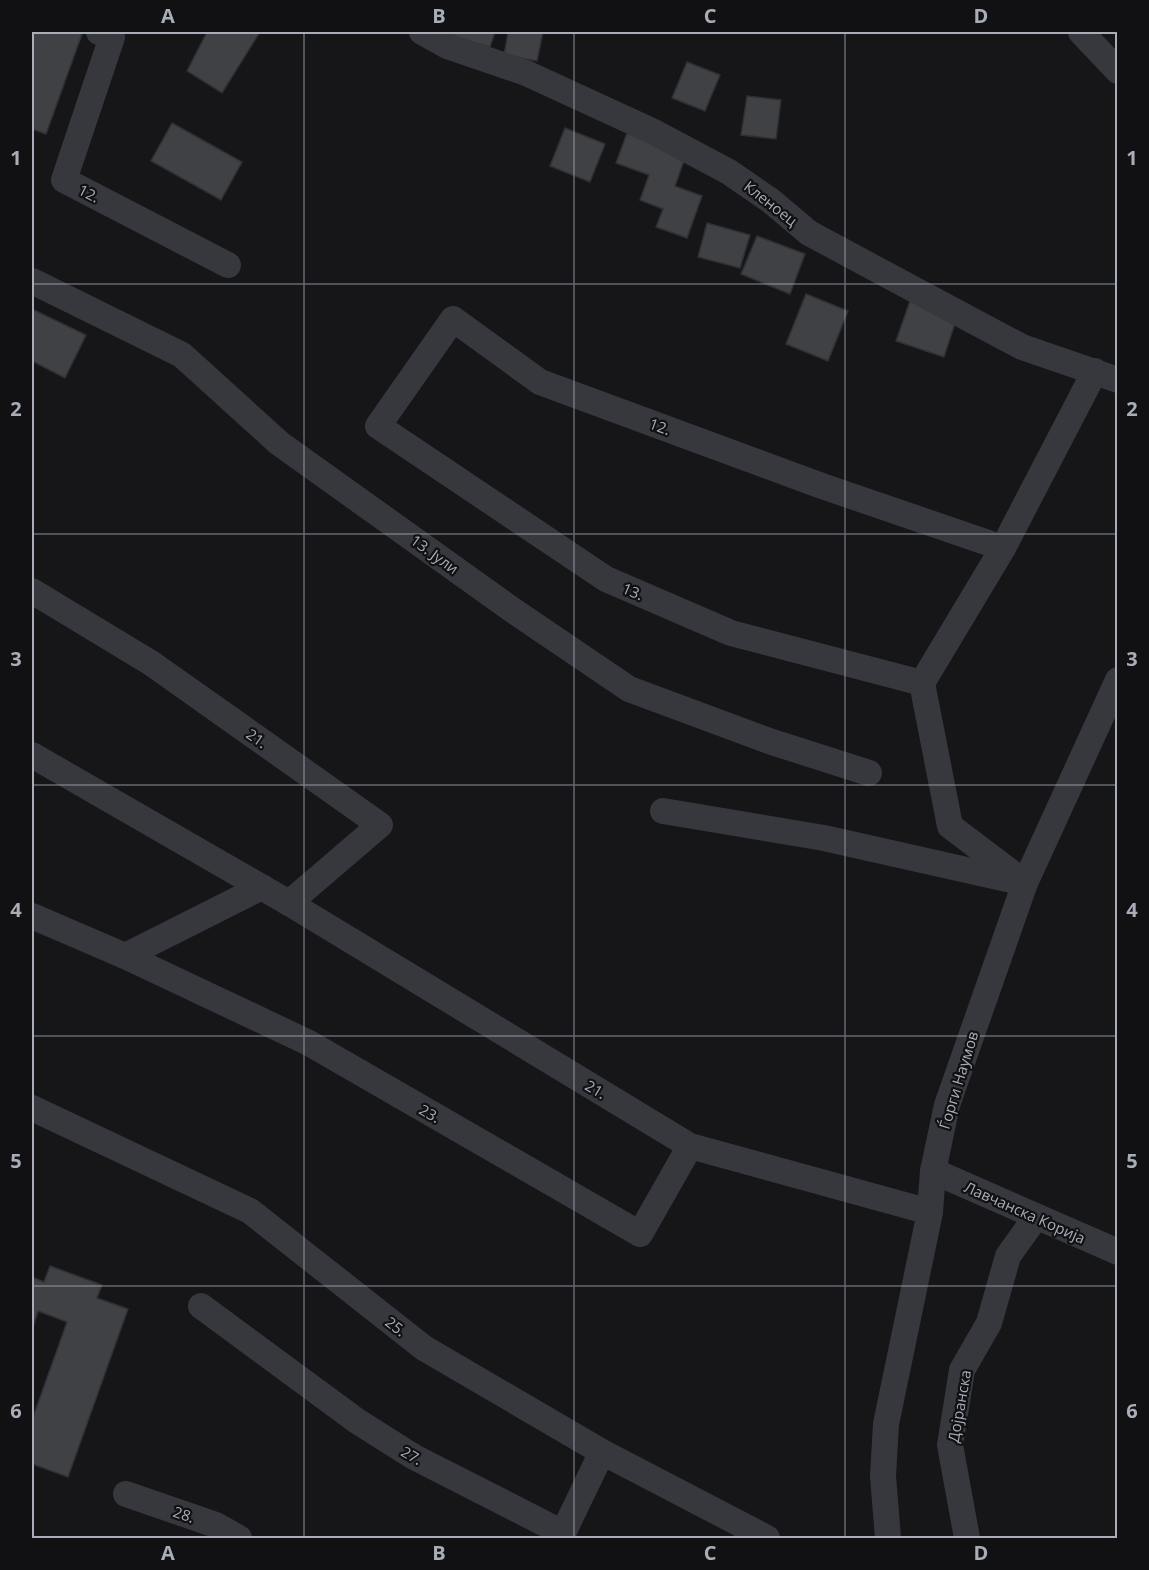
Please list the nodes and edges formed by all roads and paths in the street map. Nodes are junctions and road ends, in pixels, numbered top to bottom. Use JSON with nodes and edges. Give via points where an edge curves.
{"nodes":[{"id":1,"x":99,"y":32,"type":"edge"},
{"id":2,"x":422,"y":32,"type":"edge"},
{"id":3,"x":1081,"y":32,"type":"edge"},
{"id":4,"x":1118,"y":71,"type":"edge"},
{"id":5,"x":228,"y":265,"type":"dead end"},
{"id":6,"x":32,"y":281,"type":"edge"},
{"id":7,"x":1106,"y":376,"type":"edge"},
{"id":8,"x":378,"y":426,"type":"joint"},
{"id":9,"x":1003,"y":549,"type":"junction"},
{"id":10,"x":32,"y":591,"type":"edge"},
{"id":11,"x":1118,"y":680,"type":"edge"},
{"id":12,"x":922,"y":683,"type":"junction"},
{"id":13,"x":32,"y":755,"type":"edge"},
{"id":14,"x":869,"y":773,"type":"dead end"},
{"id":15,"x":663,"y":811,"type":"dead end"},
{"id":16,"x":1025,"y":883,"type":"junction"},
{"id":17,"x":262,"y":887,"type":"junction"},
{"id":18,"x":289,"y":903,"type":"junction"},
{"id":19,"x":32,"y":916,"type":"edge"},
{"id":20,"x":125,"y":956,"type":"junction"},
{"id":21,"x":32,"y":1108,"type":"edge"},
{"id":22,"x":690,"y":1146,"type":"junction"},
{"id":23,"x":933,"y":1171,"type":"junction"},
{"id":24,"x":930,"y":1212,"type":"junction"},
{"id":25,"x":1036,"y":1217,"type":"junction"},
{"id":26,"x":1118,"y":1252,"type":"edge"},
{"id":27,"x":201,"y":1306,"type":"dead end"},
{"id":28,"x":602,"y":1452,"type":"junction"},
{"id":29,"x":126,"y":1494,"type":"dead end"},
{"id":30,"x":239,"y":1539,"type":"edge"},
{"id":31,"x":767,"y":1539,"type":"edge"},
{"id":32,"x":888,"y":1539,"type":"edge"},
{"id":33,"x":967,"y":1539,"type":"edge"}],
"edges":[{"from":1,"to":5,"type":"street","name":"12.","via":[[112,37],[64,180]]},
{"from":2,"to":7,"type":"street","name":"Кленоец","via":[[447,46],[526,73],[652,130],[729,172],[829,244],[1022,347]]},
{"from":3,"to":4,"type":"street"},
{"from":6,"to":14,"type":"street","name":"13. Јули","via":[[182,355],[279,443],[629,689]]},
{"from":7,"to":9,"type":"street"},
{"from":8,"to":9,"type":"street","name":"12.","via":[[453,319],[540,382]]},
{"from":8,"to":12,"type":"street","name":"13.","via":[[606,579],[731,633]]},
{"from":9,"to":12,"type":"street"},
{"from":10,"to":18,"type":"street","name":"21.","via":[[151,663],[380,825]]},
{"from":11,"to":16,"type":"street","name":"Ѓорги Наумов"},
{"from":12,"to":16,"type":"street","via":[[950,826]]},
{"from":13,"to":17,"type":"street","name":"21."},
{"from":15,"to":16,"type":"street","via":[[824,838]]},
{"from":16,"to":23,"type":"street","name":"Ѓорги Наумов","via":[[947,1106]]},
{"from":17,"to":18,"type":"street","name":"21."},
{"from":17,"to":20,"type":"street"},
{"from":18,"to":22,"type":"street","name":"21."},
{"from":19,"to":20,"type":"street","name":"23."},
{"from":20,"to":22,"type":"street","name":"23.","via":[[309,1043],[640,1234]]},
{"from":21,"to":28,"type":"street","name":"25.","via":[[250,1212],[424,1348]]},
{"from":22,"to":24,"type":"street","name":"21."},
{"from":23,"to":24,"type":"street","name":"Ѓорги Наумов"},
{"from":23,"to":25,"type":"street","name":"Лавчанска Корија"},
{"from":24,"to":32,"type":"street","name":"Ѓорги Наумов","via":[[886,1424],[883,1476]]},
{"from":25,"to":26,"type":"street","name":"Лавчанска Корија"},
{"from":25,"to":33,"type":"street","name":"Дојранска","via":[[1008,1256],[989,1323],[962,1370],[950,1445]]},
{"from":27,"to":28,"type":"street","name":"27.","via":[[405,1451],[563,1533]]},
{"from":28,"to":31,"type":"street","name":"25."},
{"from":29,"to":30,"type":"street","name":"28.","via":[[216,1525]]}]}
